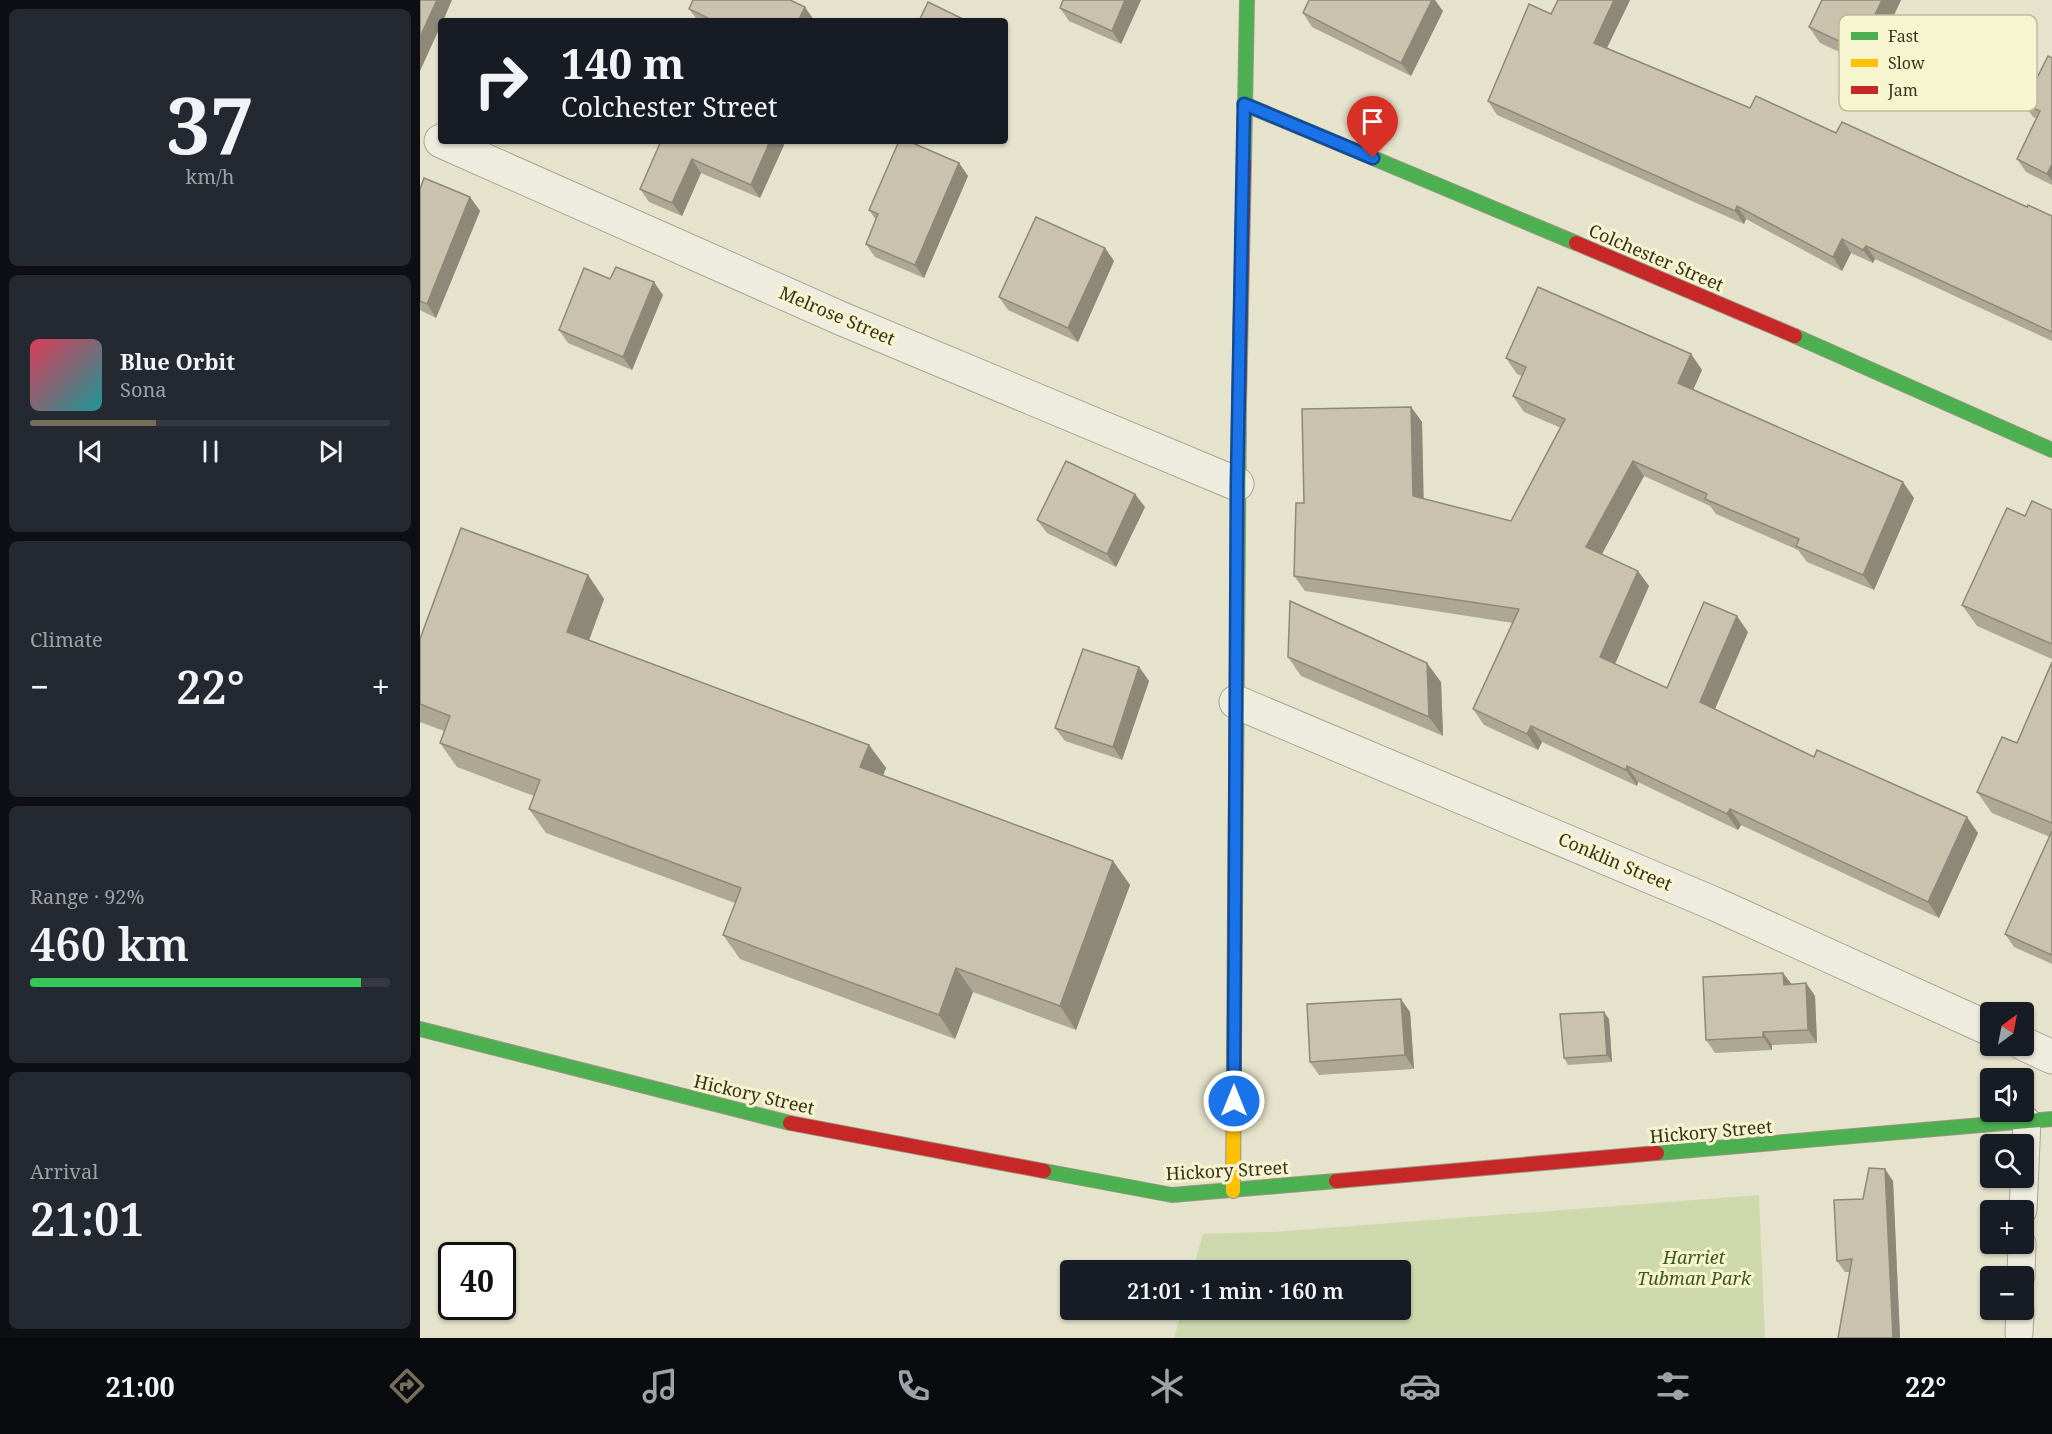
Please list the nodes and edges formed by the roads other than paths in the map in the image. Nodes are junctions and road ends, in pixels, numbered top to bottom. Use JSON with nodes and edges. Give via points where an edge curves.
{"nodes":[{"id":1,"x":1247,"y":0,"type":"edge"},
{"id":2,"x":1244,"y":104,"type":"junction"},
{"id":3,"x":420,"y":132,"type":"edge"},
{"id":4,"x":438,"y":140,"type":"edge"},
{"id":5,"x":448,"y":144,"type":"edge"},
{"id":6,"x":2052,"y":450,"type":"edge"},
{"id":7,"x":1237,"y":484,"type":"junction"},
{"id":8,"x":1236,"y":702,"type":"junction"},
{"id":9,"x":1980,"y":1024,"type":"edge"},
{"id":10,"x":420,"y":1029,"type":"edge"},
{"id":11,"x":2034,"y":1049,"type":"edge"},
{"id":12,"x":2052,"y":1057,"type":"edge"},
{"id":13,"x":2039,"y":1120,"type":"edge"},
{"id":14,"x":1233,"y":1191,"type":"junction"},
{"id":15,"x":2026,"y":1200,"type":"edge"}],
"edges":[{"from":1,"to":2,"type":"street"},
{"from":2,"to":6,"type":"street","name":"Colchester Street","via":[[1825,348]]},
{"from":2,"to":7,"type":"street"},
{"from":3,"to":4,"type":"street","name":"Melrose Street"},
{"from":5,"to":7,"type":"street","name":"Melrose Street","via":[[840,318]]},
{"from":7,"to":8,"type":"street"},
{"from":8,"to":9,"type":"street","name":"Conklin Street","via":[[1715,904]]},
{"from":8,"to":14,"type":"street"},
{"from":10,"to":14,"type":"street","name":"Hickory Street","via":[[756,1116],[1172,1195]]},
{"from":11,"to":12,"type":"street"},
{"from":13,"to":14,"type":"street","name":"Hickory Street"},
{"from":13,"to":15,"type":"lane"}]}
